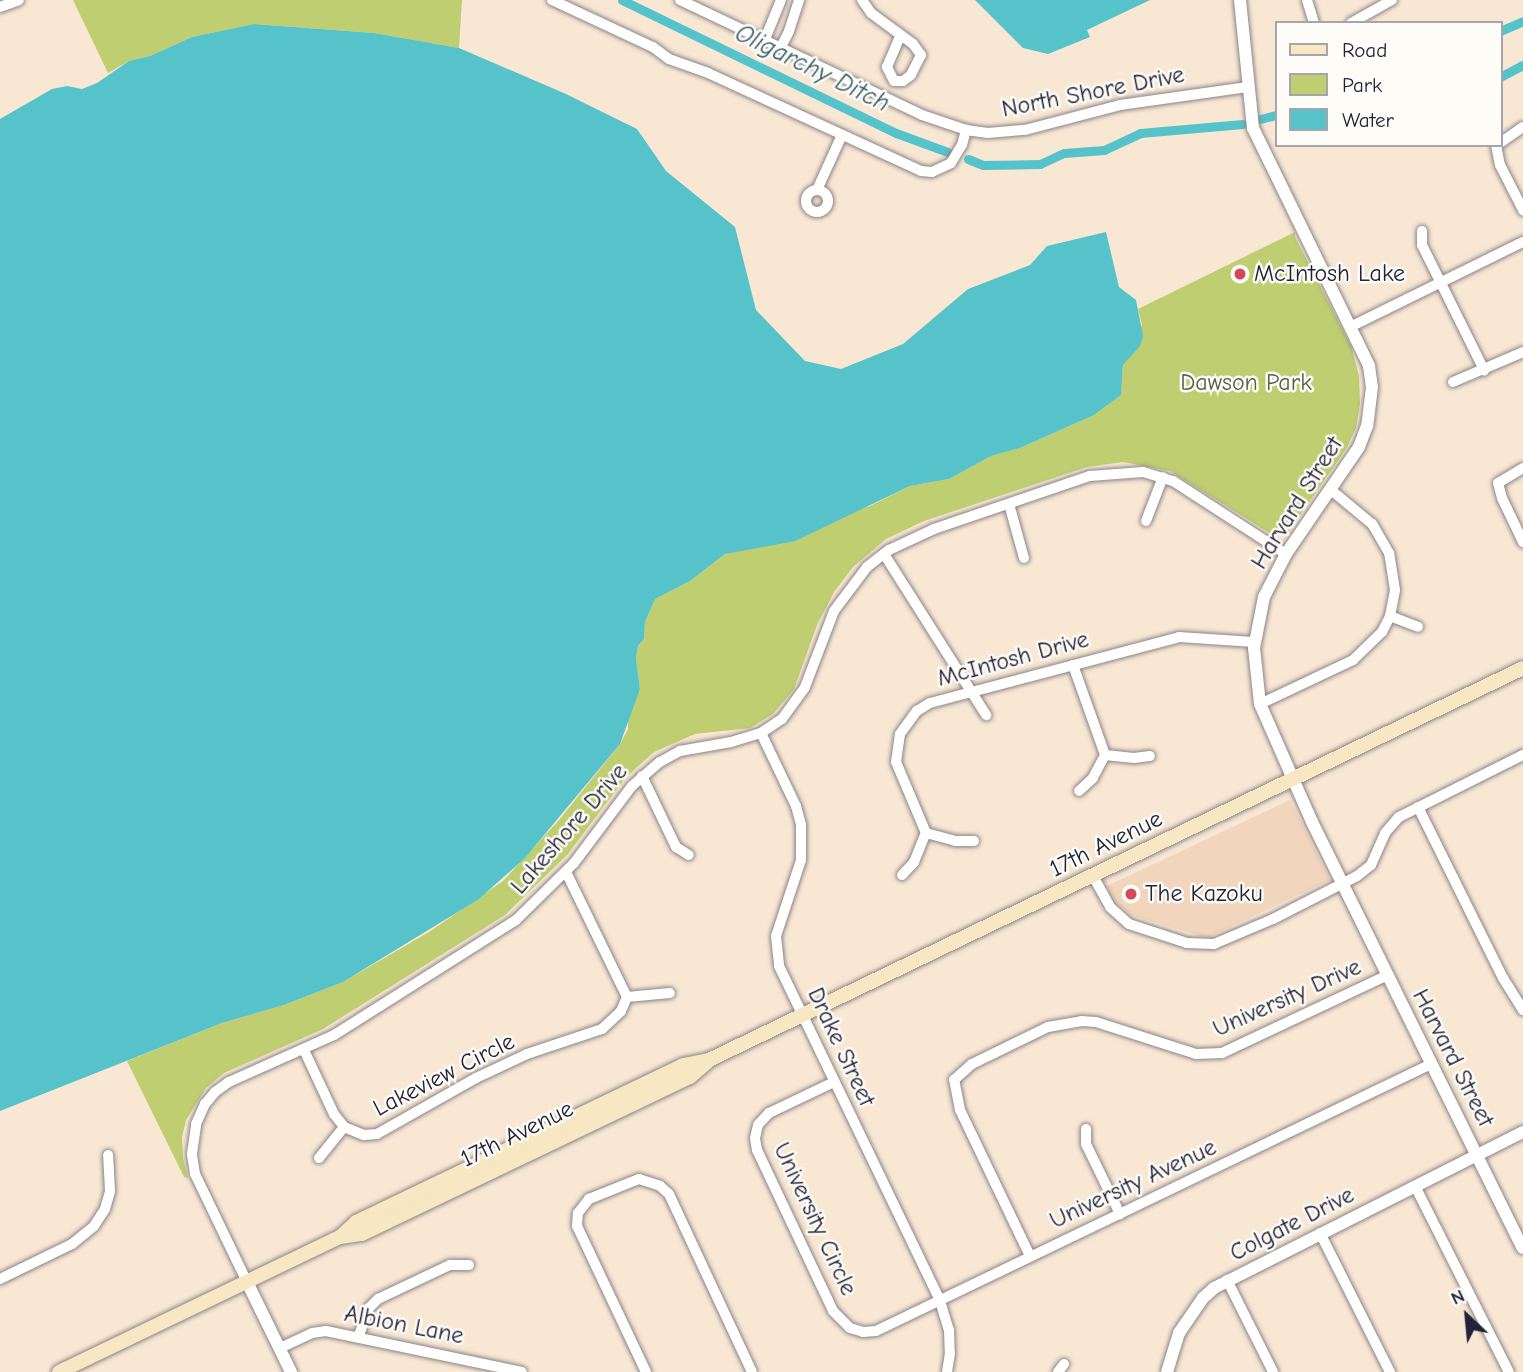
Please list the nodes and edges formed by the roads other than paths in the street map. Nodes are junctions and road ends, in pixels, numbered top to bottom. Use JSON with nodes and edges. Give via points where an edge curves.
{"nodes":[{"id":1,"x":19,"y":0,"type":"edge"},
{"id":2,"x":552,"y":0,"type":"edge"},
{"id":3,"x":680,"y":0,"type":"edge"},
{"id":4,"x":782,"y":0,"type":"edge"},
{"id":5,"x":799,"y":0,"type":"edge"},
{"id":6,"x":862,"y":0,"type":"edge"},
{"id":7,"x":1240,"y":0,"type":"edge"},
{"id":8,"x":1307,"y":0,"type":"edge"},
{"id":9,"x":1392,"y":0,"type":"edge"},
{"id":10,"x":0,"y":7,"type":"edge"},
{"id":11,"x":1313,"y":21,"type":"edge"},
{"id":12,"x":1355,"y":21,"type":"edge"},
{"id":13,"x":900,"y":37,"type":"dead end"},
{"id":14,"x":765,"y":40,"type":"junction"},
{"id":15,"x":780,"y":47,"type":"junction"},
{"id":16,"x":1248,"y":87,"type":"junction"},
{"id":17,"x":1523,"y":127,"type":"edge"},
{"id":18,"x":965,"y":130,"type":"junction"},
{"id":19,"x":842,"y":135,"type":"junction"},
{"id":20,"x":1502,"y":141,"type":"edge"},
{"id":21,"x":1498,"y":147,"type":"edge"},
{"id":22,"x":817,"y":190,"type":"dead end"},
{"id":23,"x":1523,"y":210,"type":"edge"},
{"id":24,"x":1422,"y":231,"type":"dead end"},
{"id":25,"x":1523,"y":242,"type":"edge"},
{"id":26,"x":1439,"y":283,"type":"junction"},
{"id":27,"x":1350,"y":327,"type":"junction"},
{"id":28,"x":1523,"y":352,"type":"edge"},
{"id":29,"x":1484,"y":370,"type":"junction"},
{"id":30,"x":1453,"y":382,"type":"dead end"},
{"id":31,"x":1523,"y":468,"type":"edge"},
{"id":32,"x":1163,"y":477,"type":"junction"},
{"id":33,"x":1331,"y":490,"type":"junction"},
{"id":34,"x":1009,"y":504,"type":"junction"},
{"id":35,"x":1146,"y":521,"type":"dead end"},
{"id":36,"x":1523,"y":542,"type":"edge"},
{"id":37,"x":884,"y":554,"type":"junction"},
{"id":38,"x":1286,"y":554,"type":"junction"},
{"id":39,"x":1024,"y":558,"type":"dead end"},
{"id":40,"x":1390,"y":616,"type":"junction"},
{"id":41,"x":1418,"y":627,"type":"dead end"},
{"id":42,"x":1254,"y":642,"type":"junction"},
{"id":43,"x":1073,"y":665,"type":"junction"},
{"id":44,"x":1523,"y":668,"type":"edge"},
{"id":45,"x":972,"y":691,"type":"junction"},
{"id":46,"x":1260,"y":704,"type":"junction"},
{"id":47,"x":986,"y":715,"type":"dead end"},
{"id":48,"x":761,"y":733,"type":"junction"},
{"id":49,"x":1105,"y":755,"type":"junction"},
{"id":50,"x":1523,"y":755,"type":"edge"},
{"id":51,"x":1150,"y":756,"type":"dead end"},
{"id":52,"x":642,"y":776,"type":"junction"},
{"id":53,"x":1292,"y":780,"type":"junction"},
{"id":54,"x":1079,"y":791,"type":"dead end"},
{"id":55,"x":1418,"y":807,"type":"junction"},
{"id":56,"x":926,"y":833,"type":"junction"},
{"id":57,"x":974,"y":841,"type":"dead end"},
{"id":58,"x":689,"y":855,"type":"dead end"},
{"id":59,"x":566,"y":872,"type":"junction"},
{"id":60,"x":902,"y":875,"type":"dead end"},
{"id":61,"x":1093,"y":876,"type":"junction"},
{"id":62,"x":1342,"y":883,"type":"junction"},
{"id":63,"x":1388,"y":975,"type":"junction"},
{"id":64,"x":670,"y":993,"type":"dead end"},
{"id":65,"x":627,"y":997,"type":"junction"},
{"id":66,"x":1523,"y":1010,"type":"edge"},
{"id":67,"x":803,"y":1015,"type":"junction"},
{"id":68,"x":304,"y":1049,"type":"junction"},
{"id":69,"x":1431,"y":1063,"type":"junction"},
{"id":70,"x":834,"y":1082,"type":"junction"},
{"id":71,"x":344,"y":1127,"type":"junction"},
{"id":72,"x":1086,"y":1129,"type":"dead end"},
{"id":73,"x":1523,"y":1132,"type":"edge"},
{"id":74,"x":108,"y":1155,"type":"dead end"},
{"id":75,"x":1478,"y":1155,"type":"junction"},
{"id":76,"x":319,"y":1158,"type":"dead end"},
{"id":77,"x":1415,"y":1186,"type":"junction"},
{"id":78,"x":1120,"y":1213,"type":"junction"},
{"id":79,"x":1320,"y":1233,"type":"junction"},
{"id":80,"x":1523,"y":1248,"type":"edge"},
{"id":81,"x":1030,"y":1256,"type":"junction"},
{"id":82,"x":469,"y":1265,"type":"dead end"},
{"id":83,"x":0,"y":1279,"type":"edge"},
{"id":84,"x":1227,"y":1280,"type":"junction"},
{"id":85,"x":247,"y":1282,"type":"junction"},
{"id":86,"x":940,"y":1301,"type":"junction"},
{"id":87,"x":850,"y":1328,"type":"joint"},
{"id":88,"x":359,"y":1335,"type":"junction"},
{"id":89,"x":280,"y":1348,"type":"junction"},
{"id":90,"x":59,"y":1372,"type":"edge"},
{"id":91,"x":291,"y":1372,"type":"edge"},
{"id":92,"x":522,"y":1372,"type":"edge"},
{"id":93,"x":646,"y":1372,"type":"edge"},
{"id":94,"x":752,"y":1372,"type":"edge"},
{"id":95,"x":947,"y":1372,"type":"edge"},
{"id":96,"x":1167,"y":1372,"type":"edge"},
{"id":97,"x":1273,"y":1372,"type":"edge"},
{"id":98,"x":1390,"y":1372,"type":"edge"},
{"id":99,"x":1509,"y":1372,"type":"edge"}],
"edges":[{"from":1,"to":10,"type":"street"},
{"from":2,"to":19,"type":"street","via":[[653,47],[669,59],[708,72]]},
{"from":3,"to":14,"type":"street","name":"North Shore Drive"},
{"from":4,"to":14,"type":"street"},
{"from":5,"to":15,"type":"street"},
{"from":6,"to":13,"type":"street"},
{"from":7,"to":16,"type":"street","name":"Harvard Street"},
{"from":8,"to":11,"type":"street"},
{"from":9,"to":12,"type":"street"},
{"from":14,"to":15,"type":"street","name":"North Shore Drive"},
{"from":15,"to":18,"type":"street","name":"North Shore Drive","via":[[922,115]]},
{"from":16,"to":18,"type":"street","name":"North Shore Drive","via":[[1121,105],[1025,130]]},
{"from":16,"to":27,"type":"street","name":"Harvard Street","via":[[1253,128]]},
{"from":17,"to":20,"type":"street"},
{"from":18,"to":19,"type":"street","via":[[951,163],[932,172]]},
{"from":19,"to":22,"type":"street"},
{"from":21,"to":23,"type":"street","via":[[1500,165]]},
{"from":24,"to":26,"type":"street","via":[[1422,245]]},
{"from":25,"to":26,"type":"street"},
{"from":26,"to":27,"type":"street"},
{"from":26,"to":29,"type":"street"},
{"from":27,"to":33,"type":"street","name":"Harvard Street","via":[[1369,366],[1372,401],[1359,447]]},
{"from":28,"to":29,"type":"street"},
{"from":29,"to":30,"type":"street"},
{"from":31,"to":36,"type":"street","via":[[1498,483]]},
{"from":32,"to":34,"type":"street","name":"Lakeshore Drive","via":[[1143,471],[1095,475]]},
{"from":32,"to":35,"type":"street"},
{"from":32,"to":38,"type":"street","name":"Lakeshore Drive"},
{"from":33,"to":38,"type":"street","name":"Harvard Street"},
{"from":33,"to":40,"type":"street","via":[[1381,535],[1394,571]]},
{"from":34,"to":37,"type":"street","name":"Lakeshore Drive","via":[[910,538]]},
{"from":34,"to":39,"type":"street"},
{"from":37,"to":45,"type":"street"},
{"from":37,"to":48,"type":"street","name":"Lakeshore Drive","via":[[867,567],[834,611],[795,704]]},
{"from":38,"to":42,"type":"street","name":"Harvard Street","via":[[1264,597]]},
{"from":40,"to":41,"type":"street"},
{"from":40,"to":46,"type":"street","via":[[1382,632],[1353,660]]},
{"from":42,"to":43,"type":"street","name":"McIntosh Drive","via":[[1179,637]]},
{"from":42,"to":46,"type":"street","name":"Harvard Street"},
{"from":43,"to":45,"type":"street","name":"McIntosh Drive"},
{"from":43,"to":49,"type":"street"},
{"from":44,"to":53,"type":"main road","name":"17th Avenue"},
{"from":45,"to":47,"type":"street"},
{"from":45,"to":56,"type":"street","name":"McIntosh Drive","via":[[930,703],[907,721],[900,734],[897,770]]},
{"from":46,"to":53,"type":"street","name":"Harvard Street"},
{"from":48,"to":52,"type":"street","name":"Lakeshore Drive","via":[[680,751]]},
{"from":48,"to":67,"type":"street","name":"Drake Street","via":[[801,825],[801,860],[776,936],[776,951]]},
{"from":49,"to":51,"type":"street"},
{"from":49,"to":54,"type":"street","via":[[1093,778]]},
{"from":50,"to":55,"type":"street"},
{"from":52,"to":58,"type":"street","via":[[676,846]]},
{"from":52,"to":59,"type":"street","name":"Lakeshore Drive"},
{"from":53,"to":61,"type":"main road","name":"17th Avenue"},
{"from":53,"to":62,"type":"street","name":"Harvard Street"},
{"from":55,"to":62,"type":"street","via":[[1392,823],[1371,866]]},
{"from":55,"to":66,"type":"street"},
{"from":56,"to":57,"type":"street"},
{"from":56,"to":60,"type":"street","via":[[914,862]]},
{"from":59,"to":65,"type":"street"},
{"from":59,"to":68,"type":"street","name":"Lakeshore Drive","via":[[516,920],[484,943]]},
{"from":61,"to":62,"type":"street","via":[[1120,918],[1202,946],[1273,919]]},
{"from":61,"to":67,"type":"main road","name":"17th Avenue"},
{"from":62,"to":63,"type":"street","name":"Harvard Street"},
{"from":63,"to":69,"type":"street","name":"Harvard Street"},
{"from":63,"to":81,"type":"street","name":"University Drive","via":[[1222,1053],[1196,1054],[1081,1021],[1048,1027],[972,1064],[954,1080],[960,1110]]},
{"from":64,"to":65,"type":"street"},
{"from":65,"to":71,"type":"street","name":"Lakeview Circle","via":[[621,1011],[602,1029],[527,1054],[377,1134],[364,1135]]},
{"from":67,"to":70,"type":"street","name":"Drake Street"},
{"from":67,"to":85,"type":"main road","name":"17th Avenue","via":[[709,1060],[683,1065],[356,1222],[340,1237]]},
{"from":68,"to":71,"type":"street","name":"Lakeview Circle"},
{"from":68,"to":85,"type":"street","name":"Lakeshore Drive","via":[[229,1082],[205,1104],[196,1124],[195,1174]]},
{"from":69,"to":75,"type":"street","name":"Harvard Street"},
{"from":69,"to":78,"type":"street","name":"University Avenue"},
{"from":70,"to":86,"type":"street","name":"Drake Street"},
{"from":70,"to":87,"type":"street","name":"University Circle","via":[[769,1113],[758,1125],[755,1138],[833,1311]]},
{"from":71,"to":76,"type":"street","name":"Lakeview Circle"},
{"from":72,"to":78,"type":"street","via":[[1086,1144]]},
{"from":73,"to":75,"type":"street","name":"Colgate Drive"},
{"from":74,"to":83,"type":"street","via":[[110,1191],[94,1226],[72,1244]]},
{"from":75,"to":77,"type":"street","name":"Colgate Drive"},
{"from":75,"to":80,"type":"street","name":"Harvard Street"},
{"from":77,"to":79,"type":"street","name":"Colgate Drive"},
{"from":77,"to":99,"type":"street"},
{"from":78,"to":81,"type":"street","name":"University Avenue"},
{"from":79,"to":84,"type":"street","name":"Colgate Drive"},
{"from":79,"to":98,"type":"street"},
{"from":81,"to":86,"type":"street","name":"University Avenue"},
{"from":82,"to":88,"type":"street","via":[[450,1265],[378,1300],[369,1308]]},
{"from":84,"to":96,"type":"street","name":"Colgate Drive","via":[[1190,1314]]},
{"from":84,"to":97,"type":"street"},
{"from":85,"to":89,"type":"street"},
{"from":85,"to":90,"type":"main road","name":"17th Avenue"},
{"from":86,"to":87,"type":"street","name":"University Avenue","via":[[876,1331]]},
{"from":86,"to":95,"type":"street","name":"Drake Street","via":[[949,1330]]},
{"from":88,"to":89,"type":"street","name":"Albion Lane","via":[[312,1333]]},
{"from":88,"to":92,"type":"street","name":"Albion Lane"},
{"from":89,"to":91,"type":"street"},
{"from":93,"to":94,"type":"street","via":[[577,1226],[578,1213],[589,1199],[639,1179],[669,1194]]}]}
